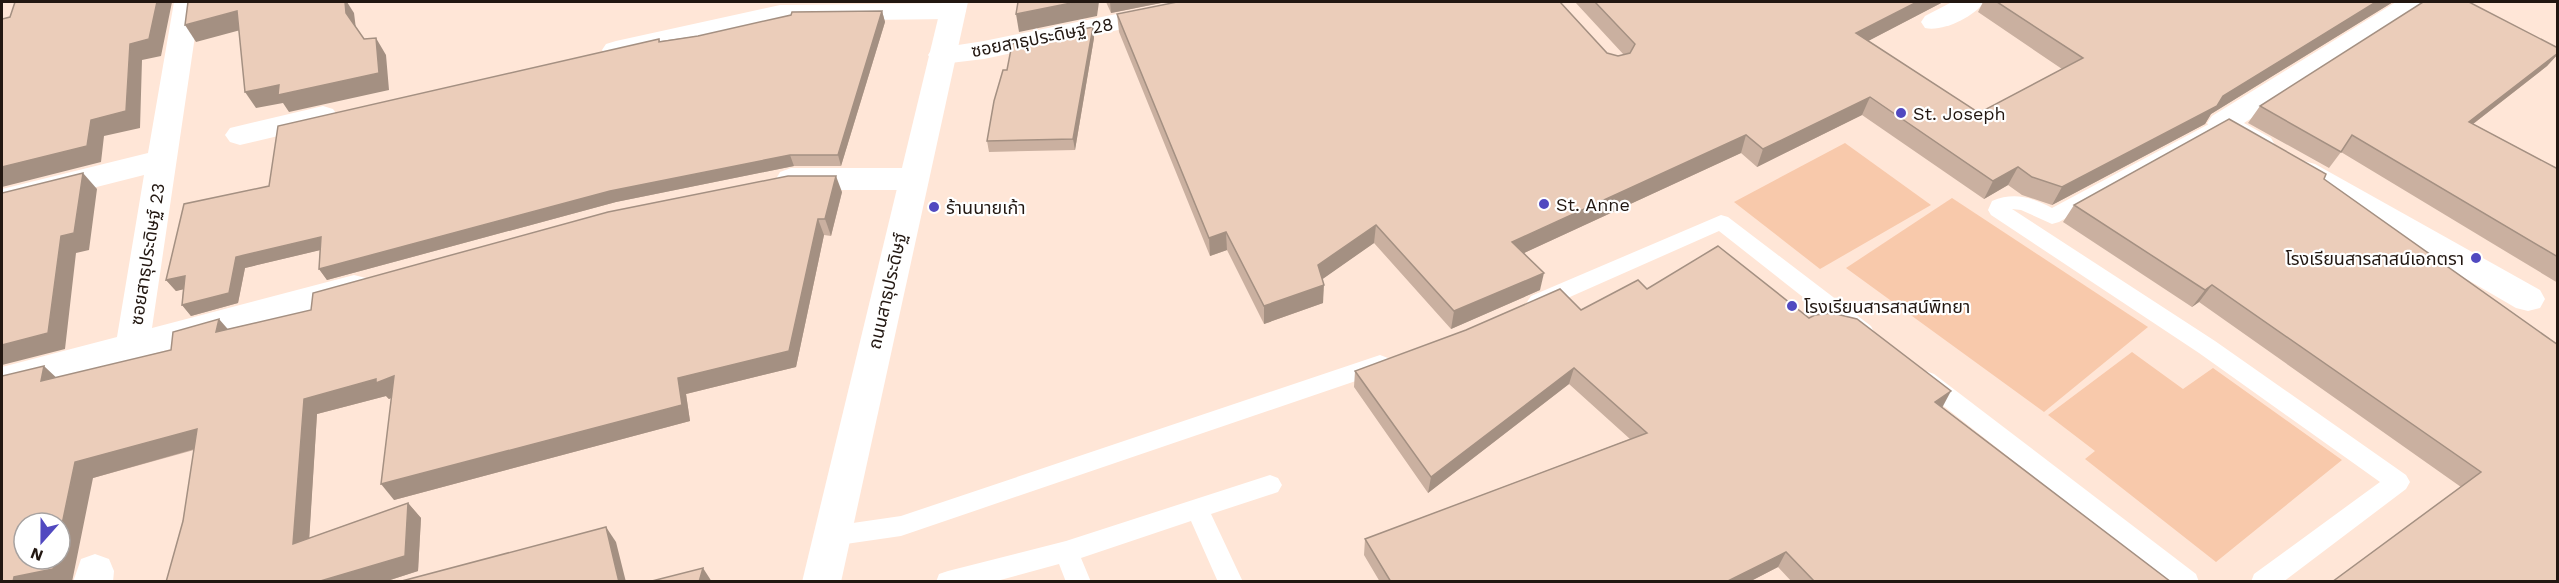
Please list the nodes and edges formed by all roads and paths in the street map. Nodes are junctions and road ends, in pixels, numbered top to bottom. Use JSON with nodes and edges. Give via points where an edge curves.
{"nodes":[{"id":1,"x":187,"y":2,"type":"edge"},
{"id":2,"x":1211,"y":2,"type":"edge"},
{"id":3,"x":1971,"y":2,"type":"edge"},
{"id":4,"x":2414,"y":2,"type":"edge"},
{"id":5,"x":953,"y":6,"type":"edge"},
{"id":6,"x":1935,"y":22,"type":"dead end"},
{"id":7,"x":942,"y":55,"type":"junction"},
{"id":8,"x":585,"y":57,"type":"edge"},
{"id":9,"x":343,"y":111,"type":"edge"},
{"id":10,"x":2222,"y":123,"type":"junction"},
{"id":11,"x":240,"y":135,"type":"dead end"},
{"id":12,"x":162,"y":160,"type":"junction"},
{"id":13,"x":913,"y":179,"type":"junction"},
{"id":14,"x":761,"y":185,"type":"edge"},
{"id":15,"x":2,"y":200,"type":"edge"},
{"id":16,"x":386,"y":278,"type":"edge"},
{"id":17,"x":2528,"y":299,"type":"dead end"},
{"id":18,"x":1518,"y":311,"type":"edge"},
{"id":19,"x":1879,"y":344,"type":"edge"},
{"id":20,"x":132,"y":348,"type":"junction"},
{"id":21,"x":1400,"y":357,"type":"edge"},
{"id":22,"x":1907,"y":366,"type":"edge"},
{"id":23,"x":2,"y":381,"type":"edge"},
{"id":24,"x":1270,"y":485,"type":"dead end"},
{"id":25,"x":1197,"y":509,"type":"junction"},
{"id":26,"x":832,"y":536,"type":"junction"},
{"id":27,"x":1066,"y":552,"type":"junction"},
{"id":28,"x":821,"y":582,"type":"edge"},
{"id":29,"x":948,"y":582,"type":"edge"},
{"id":30,"x":1079,"y":582,"type":"edge"},
{"id":31,"x":1231,"y":582,"type":"edge"},
{"id":32,"x":2187,"y":582,"type":"edge"},
{"id":33,"x":2263,"y":582,"type":"edge"}],
"edges":[{"from":1,"to":12,"type":"street","name":"ซอยสาธุประดิษฐ์ 23"},
{"from":2,"to":7,"type":"street","name":"ซอยสาธุประดิษฐ์ 28","via":[[984,50]]},
{"from":3,"to":6,"type":"street"},
{"from":4,"to":10,"type":"street"},
{"from":5,"to":7,"type":"street","name":"ถนนสาธุประดิษฐ์"},
{"from":5,"to":8,"type":"street","via":[[780,13]]},
{"from":7,"to":13,"type":"street","name":"ถนนสาธุประดิษฐ์"},
{"from":9,"to":11,"type":"street"},
{"from":10,"to":17,"type":"street"},
{"from":10,"to":33,"type":"lane","via":[[2052,217],[2017,202],[2009,201],[1998,210],[2206,347],[2398,482]]},
{"from":12,"to":15,"type":"street","name":"ซอยสาธุประดิษฐ์ 23"},
{"from":12,"to":20,"type":"street","name":"ซอยสาธุประดิษฐ์ 23"},
{"from":13,"to":14,"type":"street","via":[[794,178]]},
{"from":13,"to":26,"type":"street","name":"ถนนสาธุประดิษฐ์"},
{"from":16,"to":20,"type":"street","name":"ซอยสาธุประดิษฐ์ 23"},
{"from":18,"to":19,"type":"lane","via":[[1721,222]]},
{"from":20,"to":23,"type":"street","name":"ซอยสาธุประดิษฐ์ 23"},
{"from":21,"to":26,"type":"lane","via":[[901,526]]},
{"from":22,"to":32,"type":"lane"},
{"from":24,"to":25,"type":"lane"},
{"from":25,"to":27,"type":"lane"},
{"from":25,"to":31,"type":"lane"},
{"from":26,"to":28,"type":"street","name":"ถนนสาธุประดิษฐ์"},
{"from":27,"to":29,"type":"lane"},
{"from":27,"to":30,"type":"lane"}]}
